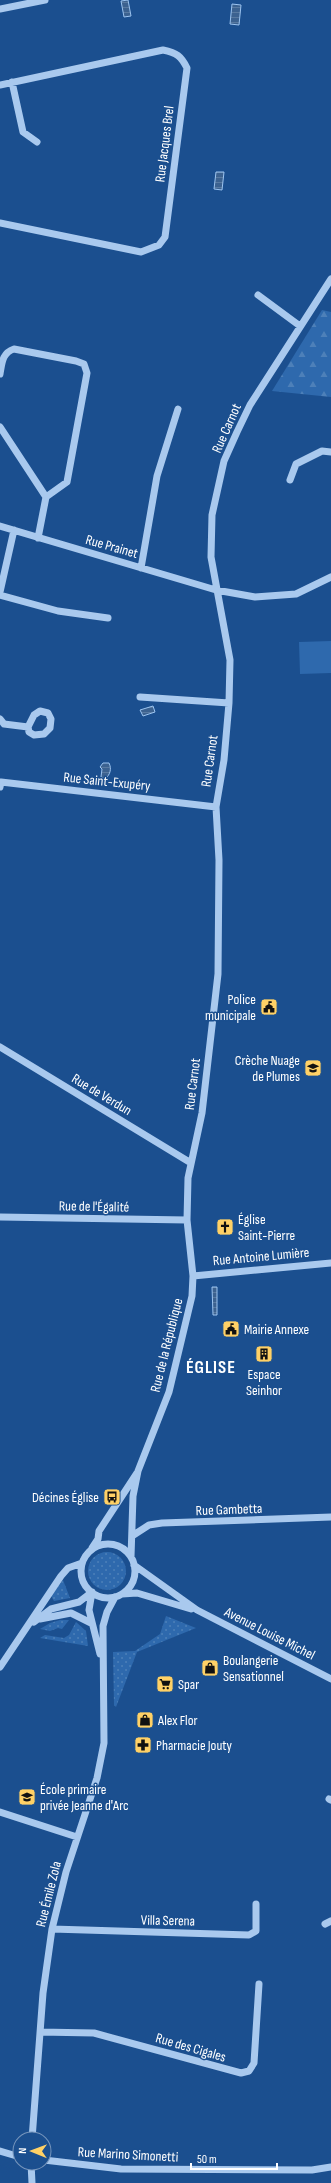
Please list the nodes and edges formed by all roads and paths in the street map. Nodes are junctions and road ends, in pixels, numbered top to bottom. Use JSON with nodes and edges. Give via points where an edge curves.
{"nodes":[{"id":1,"x":45,"y":0,"type":"edge"},
{"id":2,"x":0,"y":9,"type":"edge"},
{"id":3,"x":12,"y":82,"type":"junction"},
{"id":4,"x":0,"y":85,"type":"edge"},
{"id":5,"x":37,"y":142,"type":"dead end"},
{"id":6,"x":0,"y":223,"type":"edge"},
{"id":7,"x":331,"y":279,"type":"edge"},
{"id":8,"x":258,"y":295,"type":"dead end"},
{"id":9,"x":300,"y":326,"type":"junction"},
{"id":10,"x":0,"y":374,"type":"edge"},
{"id":11,"x":178,"y":409,"type":"dead end"},
{"id":12,"x":0,"y":427,"type":"edge"},
{"id":13,"x":331,"y":452,"type":"edge"},
{"id":14,"x":290,"y":480,"type":"dead end"},
{"id":15,"x":46,"y":496,"type":"junction"},
{"id":16,"x":0,"y":526,"type":"edge"},
{"id":17,"x":14,"y":530,"type":"junction"},
{"id":18,"x":38,"y":538,"type":"junction"},
{"id":19,"x":141,"y":568,"type":"junction"},
{"id":20,"x":331,"y":577,"type":"edge"},
{"id":21,"x":216,"y":590,"type":"junction"},
{"id":22,"x":0,"y":592,"type":"edge"},
{"id":23,"x":0,"y":595,"type":"edge"},
{"id":24,"x":108,"y":618,"type":"dead end"},
{"id":25,"x":140,"y":697,"type":"dead end"},
{"id":26,"x":229,"y":703,"type":"junction"},
{"id":27,"x":0,"y":719,"type":"edge"},
{"id":28,"x":28,"y":727,"type":"dead end"},
{"id":29,"x":0,"y":787,"type":"edge"},
{"id":30,"x":216,"y":807,"type":"junction"},
{"id":31,"x":0,"y":1047,"type":"edge"},
{"id":32,"x":190,"y":1163,"type":"junction"},
{"id":33,"x":0,"y":1217,"type":"edge"},
{"id":34,"x":187,"y":1220,"type":"junction"},
{"id":35,"x":331,"y":1263,"type":"edge"},
{"id":36,"x":193,"y":1276,"type":"junction"},
{"id":37,"x":138,"y":1471,"type":"junction"},
{"id":38,"x":331,"y":1517,"type":"edge"},
{"id":39,"x":132,"y":1536,"type":"junction"},
{"id":40,"x":91,"y":1550,"type":"junction"},
{"id":41,"x":131,"y":1558,"type":"junction"},
{"id":42,"x":82,"y":1563,"type":"junction"},
{"id":43,"x":134,"y":1566,"type":"junction"},
{"id":44,"x":92,"y":1592,"type":"junction"},
{"id":45,"x":118,"y":1595,"type":"junction"},
{"id":46,"x":197,"y":1610,"type":"junction"},
{"id":47,"x":33,"y":1622,"type":"junction"},
{"id":48,"x":91,"y":1623,"type":"junction"},
{"id":49,"x":102,"y":1660,"type":"junction"},
{"id":50,"x":0,"y":1667,"type":"edge"},
{"id":51,"x":331,"y":1679,"type":"edge"},
{"id":52,"x":0,"y":1812,"type":"edge"},
{"id":53,"x":77,"y":1837,"type":"junction"},
{"id":54,"x":256,"y":1904,"type":"dead end"},
{"id":55,"x":52,"y":1929,"type":"junction"},
{"id":56,"x":259,"y":1984,"type":"dead end"},
{"id":57,"x":40,"y":2032,"type":"junction"},
{"id":58,"x":33,"y":2131,"type":"edge"},
{"id":59,"x":0,"y":2151,"type":"edge"},
{"id":60,"x":12,"y":2155,"type":"edge"},
{"id":61,"x":52,"y":2161,"type":"edge"},
{"id":62,"x":331,"y":2166,"type":"edge"},
{"id":63,"x":31,"y":2171,"type":"edge"},
{"id":64,"x":32,"y":2183,"type":"edge"}],
"edges":[{"from":1,"to":2,"type":"street"},
{"from":3,"to":4,"type":"street","name":"Rue Jacques Brel"},
{"from":3,"to":5,"type":"street","via":[[23,132]]},
{"from":3,"to":6,"type":"street","name":"Rue Jacques Brel","via":[[163,50],[181,57],[187,68],[165,237],[158,245],[141,252]]},
{"from":7,"to":9,"type":"street","name":"Rue Carnot"},
{"from":8,"to":9,"type":"street"},
{"from":9,"to":21,"type":"street","name":"Rue Carnot","via":[[250,405],[224,461],[212,515],[211,557]]},
{"from":10,"to":15,"type":"street","via":[[3,358],[14,350],[84,364],[87,372],[67,482]]},
{"from":11,"to":19,"type":"street","via":[[157,476]]},
{"from":12,"to":15,"type":"street"},
{"from":13,"to":14,"type":"street","via":[[322,451],[296,464]]},
{"from":15,"to":18,"type":"street"},
{"from":16,"to":17,"type":"street","name":"Rue Prainet"},
{"from":17,"to":18,"type":"street","name":"Rue Prainet"},
{"from":17,"to":22,"type":"street"},
{"from":18,"to":19,"type":"street","name":"Rue Prainet"},
{"from":19,"to":21,"type":"street","name":"Rue Prainet"},
{"from":20,"to":21,"type":"street","name":"Rue Prainet","via":[[296,594],[255,597]]},
{"from":21,"to":26,"type":"street","name":"Rue Carnot","via":[[230,660]]},
{"from":23,"to":24,"type":"street","via":[[58,611]]},
{"from":25,"to":26,"type":"street"},
{"from":26,"to":30,"type":"street","name":"Rue Carnot","via":[[224,760]]},
{"from":27,"to":28,"type":"street","via":[[4,724]]},
{"from":29,"to":30,"type":"street","name":"Rue Saint-Exupéry","via":[[1,782]]},
{"from":30,"to":32,"type":"street","name":"Rue Carnot","via":[[220,860],[220,950],[202,1113]]},
{"from":31,"to":32,"type":"street","name":"Rue de Verdun"},
{"from":32,"to":34,"type":"street","name":"Rue Carnot"},
{"from":33,"to":34,"type":"street","name":"Rue de l'Égalité"},
{"from":34,"to":36,"type":"street","name":"Rue de la République"},
{"from":35,"to":36,"type":"street","name":"Rue Antoine Lumière"},
{"from":36,"to":37,"type":"street","name":"Rue de la République","via":[[190,1304],[173,1380]]},
{"from":37,"to":39,"type":"street","name":"Rue de la République","via":[[133,1496]]},
{"from":37,"to":40,"type":"street","name":"Rue de la République","via":[[99,1531],[98,1539]]},
{"from":38,"to":39,"type":"street","name":"Rue Gambetta","via":[[162,1523],[149,1525]]},
{"from":39,"to":41,"type":"street","name":"Rue de la République"},
{"from":40,"to":41,"type":"street","via":[[105,1544],[113,1544],[127,1551]]},
{"from":40,"to":42,"type":"street"},
{"from":41,"to":43,"type":"street"},
{"from":42,"to":44,"type":"street","via":[[82,1579]]},
{"from":42,"to":47,"type":"street","via":[[68,1568],[61,1576]]},
{"from":43,"to":45,"type":"street","via":[[132,1582]]},
{"from":43,"to":46,"type":"street","name":"Avenue Louise Michel"},
{"from":44,"to":45,"type":"street","via":[[106,1598]]},
{"from":44,"to":47,"type":"street","via":[[79,1602],[51,1609]]},
{"from":44,"to":48,"type":"street","name":"Rue Émile Zola","via":[[89,1610]]},
{"from":45,"to":46,"type":"street","name":"Avenue Louise Michel","via":[[137,1593]]},
{"from":45,"to":49,"type":"street","name":"Rue Émile Zola","via":[[104,1619]]},
{"from":46,"to":51,"type":"street","name":"Avenue Louise Michel"},
{"from":47,"to":48,"type":"street","via":[[71,1614]]},
{"from":47,"to":50,"type":"street"},
{"from":48,"to":49,"type":"street","name":"Rue Émile Zola"},
{"from":49,"to":53,"type":"street","name":"Rue Émile Zola","via":[[104,1743],[97,1778]]},
{"from":52,"to":53,"type":"street"},
{"from":53,"to":55,"type":"street","name":"Rue Émile Zola"},
{"from":54,"to":55,"type":"street","name":"Villa Serena","via":[[256,1931],[249,1935]]},
{"from":55,"to":57,"type":"street","name":"Rue Émile Zola","via":[[45,1968]]},
{"from":56,"to":57,"type":"street","name":"Rue des Cigales","via":[[254,2063],[249,2071],[241,2073],[94,2033]]},
{"from":57,"to":58,"type":"street","name":"Rue Émile Zola"},
{"from":59,"to":60,"type":"street"},
{"from":61,"to":62,"type":"street","name":"Rue Marino Simonetti","via":[[128,2169],[312,2170]]},
{"from":63,"to":64,"type":"street"}]}
